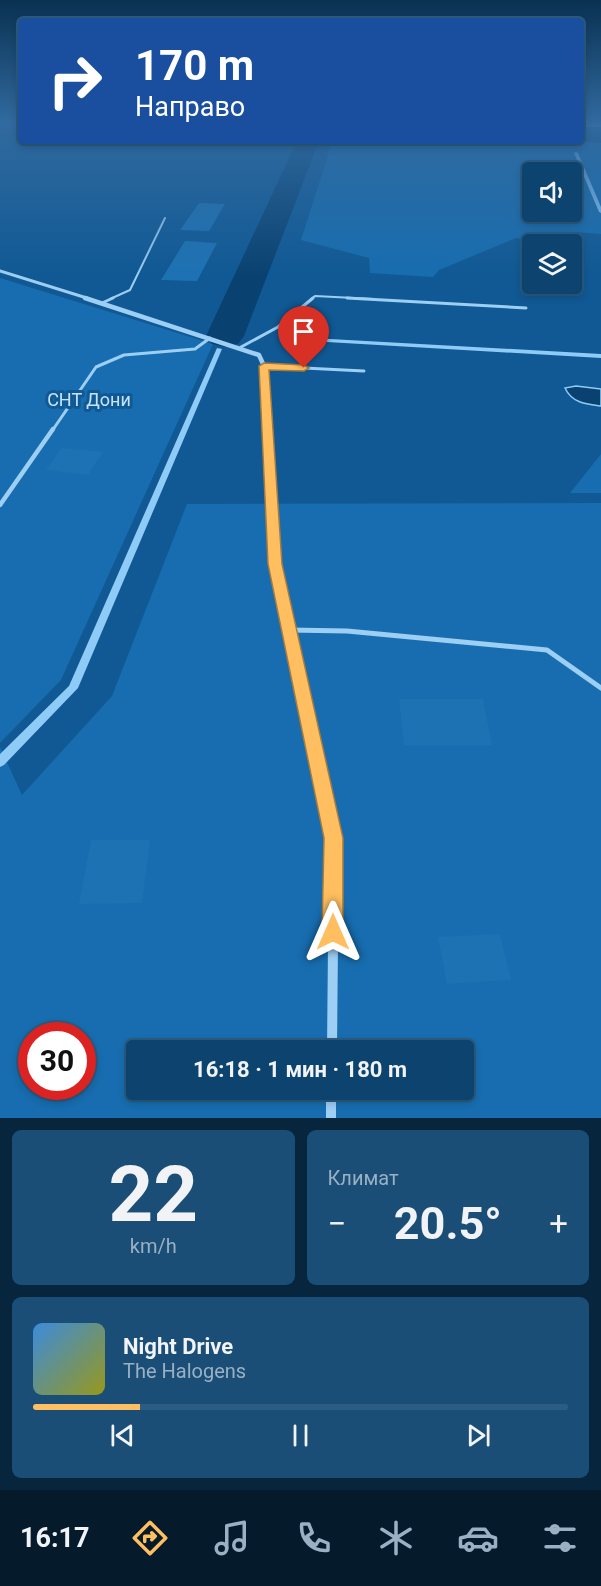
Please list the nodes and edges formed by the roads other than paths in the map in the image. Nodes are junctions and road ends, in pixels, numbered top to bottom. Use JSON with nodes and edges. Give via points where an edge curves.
{"nodes":[{"id":1,"x":165,"y":218,"type":"dead end"},
{"id":2,"x":0,"y":271,"type":"edge"},
{"id":3,"x":102,"y":303,"type":"junction"},
{"id":4,"x":526,"y":308,"type":"dead end"},
{"id":5,"x":211,"y":338,"type":"junction"},
{"id":6,"x":241,"y":347,"type":"junction"},
{"id":7,"x":264,"y":366,"type":"junction"},
{"id":8,"x":364,"y":371,"type":"dead end"},
{"id":9,"x":0,"y":505,"type":"edge"},
{"id":10,"x":289,"y":630,"type":"junction"},
{"id":11,"x":601,"y":688,"type":"edge"},
{"id":12,"x":332,"y":1040,"type":"edge"},
{"id":13,"x":331,"y":1100,"type":"edge"},
{"id":14,"x":331,"y":1118,"type":"edge"}],
"edges":[{"from":1,"to":3,"type":"lane","via":[[130,290]]},
{"from":2,"to":3,"type":"street"},
{"from":3,"to":5,"type":"street"},
{"from":4,"to":6,"type":"lane","via":[[315,297],[278,327]]},
{"from":5,"to":6,"type":"street"},
{"from":5,"to":9,"type":"lane","via":[[195,349],[124,355],[96,368]]},
{"from":6,"to":7,"type":"street","via":[[259,355]]},
{"from":7,"to":8,"type":"lane"},
{"from":7,"to":10,"type":"street","via":[[275,564]]},
{"from":10,"to":11,"type":"lane","via":[[347,631],[547,650]]},
{"from":10,"to":12,"type":"street","via":[[334,838]]},
{"from":13,"to":14,"type":"street"}]}
